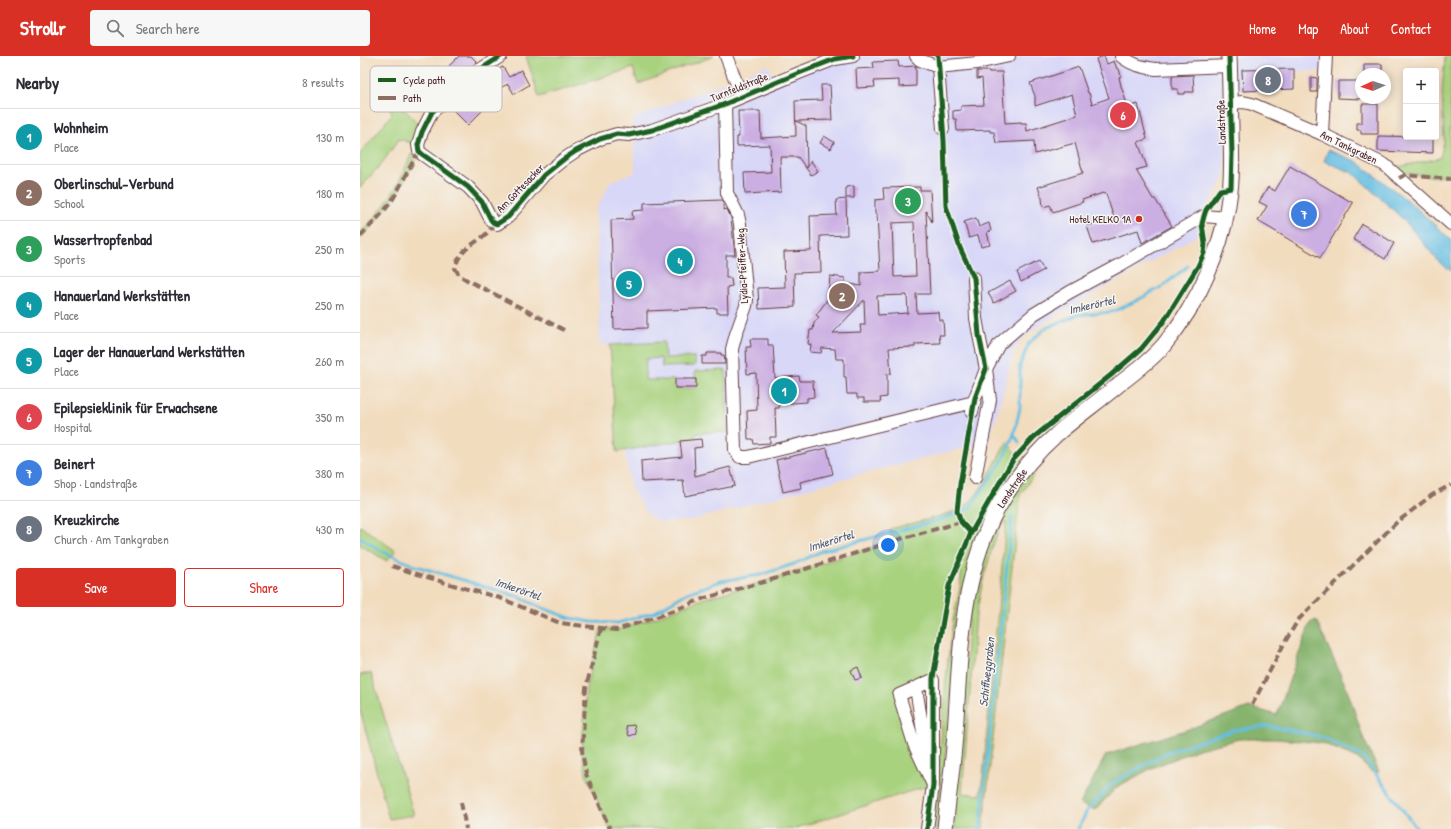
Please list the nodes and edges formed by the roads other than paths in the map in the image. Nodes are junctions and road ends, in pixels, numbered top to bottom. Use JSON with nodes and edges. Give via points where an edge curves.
{"nodes":[{"id":1,"x":501,"y":56,"type":"edge"},
{"id":2,"x":726,"y":56,"type":"edge"},
{"id":3,"x":853,"y":56,"type":"edge"},
{"id":4,"x":916,"y":56,"type":"edge"},
{"id":5,"x":1009,"y":56,"type":"edge"},
{"id":6,"x":1121,"y":56,"type":"edge"},
{"id":7,"x":1326,"y":56,"type":"edge"},
{"id":8,"x":1229,"y":61,"type":"edge"},
{"id":9,"x":487,"y":66,"type":"edge"},
{"id":10,"x":938,"y":67,"type":"junction"},
{"id":11,"x":742,"y":97,"type":"junction"},
{"id":12,"x":1230,"y":103,"type":"junction"},
{"id":13,"x":725,"y":104,"type":"junction"},
{"id":14,"x":432,"y":112,"type":"edge"},
{"id":15,"x":943,"y":129,"type":"dead end"},
{"id":16,"x":645,"y":132,"type":"joint"},
{"id":17,"x":1322,"y":134,"type":"junction"},
{"id":18,"x":1226,"y":218,"type":"junction"},
{"id":19,"x":1451,"y":224,"type":"edge"},
{"id":20,"x":974,"y":278,"type":"dead end"},
{"id":21,"x":986,"y":369,"type":"junction"},
{"id":22,"x":975,"y":478,"type":"dead end"},
{"id":23,"x":916,"y":688,"type":"junction"},
{"id":24,"x":933,"y":785,"type":"junction"},
{"id":25,"x":927,"y":829,"type":"edge"},
{"id":26,"x":945,"y":829,"type":"edge"}],
"edges":[{"from":1,"to":9,"type":"street","name":"Am Gottesacker"},
{"from":2,"to":11,"type":"street"},
{"from":3,"to":11,"type":"street","name":"Turnfeldstraße","via":[[835,59]]},
{"from":4,"to":10,"type":"street"},
{"from":5,"to":10,"type":"street","via":[[977,63]]},
{"from":6,"to":8,"type":"street","via":[[1138,66],[1156,69]]},
{"from":7,"to":17,"type":"street"},
{"from":8,"to":12,"type":"main road","name":"Landstraße"},
{"from":10,"to":15,"type":"street"},
{"from":11,"to":13,"type":"street","name":"Turnfeldstraße"},
{"from":12,"to":17,"type":"street","name":"Am Tankgraben","via":[[1252,104]]},
{"from":12,"to":18,"type":"main road","name":"Landstraße","via":[[1231,188]]},
{"from":13,"to":16,"type":"street","name":"Turnfeldstraße"},
{"from":13,"to":21,"type":"street","name":"Lydia-Pfeiffer-Weg","via":[[727,193],[740,224],[746,283],[746,306],[732,350],[735,450],[740,457],[973,407]]},
{"from":14,"to":16,"type":"street","name":"Am Gottesacker","via":[[422,132],[419,151],[468,187],[482,202],[494,223],[508,217],[544,175],[576,151],[617,134]]},
{"from":17,"to":19,"type":"street","name":"Am Tankgraben","via":[[1385,165]]},
{"from":18,"to":21,"type":"street","via":[[1204,215],[1034,314],[999,344]]},
{"from":18,"to":26,"type":"main road","name":"Landstraße","via":[[1216,252],[1195,298],[1164,344],[1041,449],[1012,485],[993,518],[975,565],[964,614]]},
{"from":20,"to":21,"type":"street","via":[[978,335]]},
{"from":21,"to":22,"type":"street","via":[[990,400]]},
{"from":23,"to":24,"type":"street"},
{"from":23,"to":24,"type":"street","via":[[899,695],[914,744]]},
{"from":23,"to":24,"type":"street","via":[[933,680]]},
{"from":24,"to":25,"type":"street"}]}
